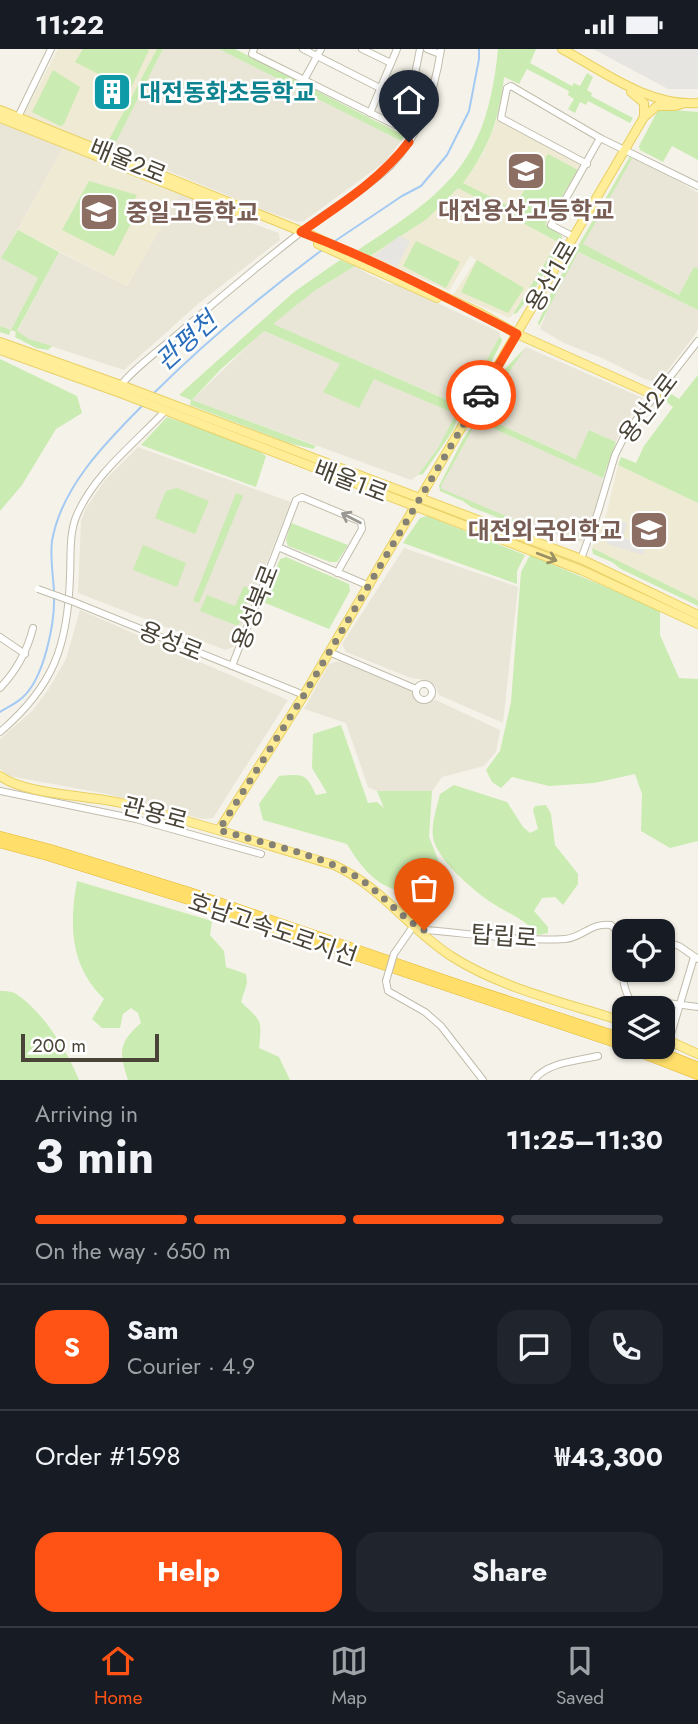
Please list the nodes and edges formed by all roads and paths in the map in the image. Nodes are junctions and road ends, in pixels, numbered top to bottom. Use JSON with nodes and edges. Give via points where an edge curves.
{"nodes":[{"id":1,"x":51,"y":49,"type":"edge"},
{"id":2,"x":254,"y":49,"type":"edge"},
{"id":3,"x":303,"y":49,"type":"edge"},
{"id":4,"x":321,"y":49,"type":"edge"},
{"id":5,"x":362,"y":49,"type":"edge"},
{"id":6,"x":397,"y":49,"type":"edge"},
{"id":7,"x":420,"y":49,"type":"edge"},
{"id":8,"x":428,"y":49,"type":"edge"},
{"id":9,"x":562,"y":49,"type":"edge"},
{"id":10,"x":440,"y":52,"type":"edge"},
{"id":11,"x":317,"y":57,"type":"junction"},
{"id":12,"x":391,"y":63,"type":"junction"},
{"id":13,"x":304,"y":80,"type":"junction"},
{"id":14,"x":626,"y":84,"type":"junction"},
{"id":15,"x":380,"y":88,"type":"junction"},
{"id":16,"x":685,"y":103,"type":"junction"},
{"id":17,"x":698,"y":103,"type":"edge"},
{"id":18,"x":0,"y":110,"type":"edge"},
{"id":19,"x":370,"y":113,"type":"junction"},
{"id":20,"x":18,"y":117,"type":"junction"},
{"id":21,"x":644,"y":117,"type":"junction"},
{"id":22,"x":0,"y":118,"type":"edge"},
{"id":23,"x":600,"y":138,"type":"junction"},
{"id":24,"x":625,"y":149,"type":"junction"},
{"id":25,"x":587,"y":164,"type":"junction"},
{"id":26,"x":698,"y":186,"type":"edge"},
{"id":27,"x":299,"y":233,"type":"junction"},
{"id":28,"x":574,"y":237,"type":"junction"},
{"id":29,"x":517,"y":334,"type":"junction"},
{"id":30,"x":698,"y":341,"type":"edge"},
{"id":31,"x":0,"y":342,"type":"edge"},
{"id":32,"x":0,"y":350,"type":"edge"},
{"id":33,"x":122,"y":390,"type":"junction"},
{"id":34,"x":656,"y":396,"type":"junction"},
{"id":35,"x":166,"y":408,"type":"junction"},
{"id":36,"x":420,"y":497,"type":"junction"},
{"id":37,"x":415,"y":506,"type":"junction"},
{"id":38,"x":278,"y":547,"type":"junction"},
{"id":39,"x":581,"y":559,"type":"junction"},
{"id":40,"x":337,"y":573,"type":"junction"},
{"id":41,"x":367,"y":585,"type":"junction"},
{"id":42,"x":38,"y":589,"type":"dead end"},
{"id":43,"x":698,"y":615,"type":"edge"},
{"id":44,"x":698,"y":624,"type":"edge"},
{"id":45,"x":33,"y":628,"type":"dead end"},
{"id":46,"x":0,"y":637,"type":"edge"},
{"id":47,"x":329,"y":652,"type":"junction"},
{"id":48,"x":25,"y":654,"type":"junction"},
{"id":49,"x":232,"y":666,"type":"junction"},
{"id":50,"x":0,"y":688,"type":"edge"},
{"id":51,"x":416,"y":689,"type":"dead end"},
{"id":52,"x":304,"y":695,"type":"junction"},
{"id":53,"x":0,"y":732,"type":"edge"},
{"id":54,"x":0,"y":776,"type":"edge"},
{"id":55,"x":0,"y":791,"type":"edge"},
{"id":56,"x":219,"y":830,"type":"junction"},
{"id":57,"x":0,"y":836,"type":"edge"},
{"id":58,"x":0,"y":843,"type":"edge"},
{"id":59,"x":261,"y":854,"type":"dead end"},
{"id":60,"x":414,"y":925,"type":"junction"},
{"id":61,"x":612,"y":926,"type":"edge"},
{"id":62,"x":675,"y":945,"type":"edge"},
{"id":63,"x":696,"y":958,"type":"edge"},
{"id":64,"x":675,"y":1005,"type":"edge"},
{"id":65,"x":680,"y":1006,"type":"junction"},
{"id":66,"x":698,"y":1007,"type":"edge"},
{"id":67,"x":612,"y":1018,"type":"edge"},
{"id":68,"x":675,"y":1018,"type":"edge"},
{"id":69,"x":612,"y":1035,"type":"edge"},
{"id":70,"x":612,"y":1042,"type":"edge"},
{"id":71,"x":675,"y":1043,"type":"edge"},
{"id":72,"x":698,"y":1054,"type":"edge"},
{"id":73,"x":598,"y":1056,"type":"dead end"},
{"id":74,"x":675,"y":1058,"type":"edge"},
{"id":75,"x":658,"y":1059,"type":"edge"},
{"id":76,"x":698,"y":1067,"type":"edge"},
{"id":77,"x":698,"y":1075,"type":"edge"},
{"id":78,"x":483,"y":1080,"type":"edge"},
{"id":79,"x":534,"y":1080,"type":"edge"}],
"edges":[{"from":1,"to":20,"type":"street"},
{"from":2,"to":13,"type":"street","via":[[251,54]]},
{"from":3,"to":11,"type":"street"},
{"from":4,"to":11,"type":"street"},
{"from":5,"to":12,"type":"street"},
{"from":6,"to":12,"type":"street"},
{"from":7,"to":19,"type":"street","via":[[408,97],[395,125]]},
{"from":8,"to":10,"type":"street"},
{"from":9,"to":14,"type":"main road"},
{"from":10,"to":27,"type":"street","via":[[437,77],[423,115],[392,164]]},
{"from":11,"to":13,"type":"street"},
{"from":11,"to":15,"type":"street"},
{"from":12,"to":15,"type":"street"},
{"from":13,"to":19,"type":"street"},
{"from":14,"to":16,"type":"main road","via":[[657,99]]},
{"from":14,"to":21,"type":"main road","via":[[644,103]]},
{"from":15,"to":19,"type":"street"},
{"from":16,"to":17,"type":"main road"},
{"from":16,"to":21,"type":"main road","via":[[657,106]]},
{"from":18,"to":20,"type":"main road","name":"배울2로"},
{"from":20,"to":27,"type":"main road","name":"배울2로"},
{"from":21,"to":24,"type":"main road","name":"용산1로"},
{"from":22,"to":27,"type":"main road","name":"배울2로"},
{"from":23,"to":24,"type":"street"},
{"from":23,"to":25,"type":"street"},
{"from":23,"to":25,"type":"street","via":[[507,87],[501,118]]},
{"from":24,"to":26,"type":"street"},
{"from":24,"to":28,"type":"main road","name":"용산1로"},
{"from":25,"to":28,"type":"street","via":[[551,225]]},
{"from":27,"to":29,"type":"main road","name":"배울2로"},
{"from":27,"to":33,"type":"street","via":[[187,326]]},
{"from":28,"to":29,"type":"main road","name":"용산1로"},
{"from":29,"to":34,"type":"main road","name":"배울2로"},
{"from":29,"to":36,"type":"main road","name":"용산1로"},
{"from":30,"to":34,"type":"street","name":"용산2로"},
{"from":31,"to":33,"type":"main road","name":"배울1로"},
{"from":32,"to":33,"type":"main road","name":"배울1로"},
{"from":33,"to":35,"type":"main road","name":"배울1로"},
{"from":34,"to":39,"type":"street","name":"용산2로","via":[[619,444]]},
{"from":35,"to":36,"type":"main road","name":"배울1로"},
{"from":35,"to":37,"type":"main road","name":"배울1로"},
{"from":35,"to":53,"type":"street","via":[[99,479],[75,519],[60,652],[33,700]]},
{"from":36,"to":37,"type":"main road","name":"용산1로"},
{"from":36,"to":39,"type":"main road","name":"배울1로"},
{"from":37,"to":41,"type":"main road","name":"용산1로"},
{"from":37,"to":44,"type":"main road","name":"배울1로","one_way":true,"via":[[582,570]]},
{"from":38,"to":40,"type":"street","name":"용성북로"},
{"from":40,"to":38,"type":"street","name":"용성북로","one_way":true,"via":[[362,525],[337,511],[299,498]]},
{"from":38,"to":49,"type":"street","name":"용성북로"},
{"from":39,"to":43,"type":"main road","name":"배울1로"},
{"from":40,"to":41,"type":"street","name":"용성북로"},
{"from":41,"to":47,"type":"main road","name":"용산1로"},
{"from":42,"to":49,"type":"street","name":"용성로","bridge":true},
{"from":45,"to":48,"type":"street"},
{"from":46,"to":48,"type":"street"},
{"from":47,"to":51,"type":"street"},
{"from":47,"to":52,"type":"main road","name":"용산1로"},
{"from":48,"to":50,"type":"street"},
{"from":49,"to":52,"type":"street","name":"용성로"},
{"from":52,"to":56,"type":"main road","name":"용산1로"},
{"from":54,"to":56,"type":"main road","name":"관용로","via":[[28,788],[119,803]]},
{"from":55,"to":59,"type":"street","via":[[136,819]]},
{"from":56,"to":60,"type":"main road","name":"관용로","via":[[354,874]]},
{"from":57,"to":69,"type":"highway","name":"호남고속도로지선","via":[[189,892]]},
{"from":58,"to":70,"type":"highway","name":"호남고속도로지선","via":[[186,899]]},
{"from":60,"to":61,"type":"street","name":"탑립로","via":[[424,930],[538,939],[569,939],[589,928]]},
{"from":60,"to":67,"type":"main road","name":"탑립로","via":[[431,942],[479,972]]},
{"from":60,"to":78,"type":"street","bridge":true,"via":[[394,954],[386,981],[388,991],[441,1026]]},
{"from":62,"to":63,"type":"street"},
{"from":63,"to":65,"type":"street"},
{"from":64,"to":65,"type":"street"},
{"from":65,"to":66,"type":"street"},
{"from":65,"to":68,"type":"street"},
{"from":71,"to":72,"type":"main road"},
{"from":73,"to":79,"type":"street","via":[[553,1066]]},
{"from":74,"to":76,"type":"highway"},
{"from":75,"to":77,"type":"highway","name":"호남고속도로지선"}]}
